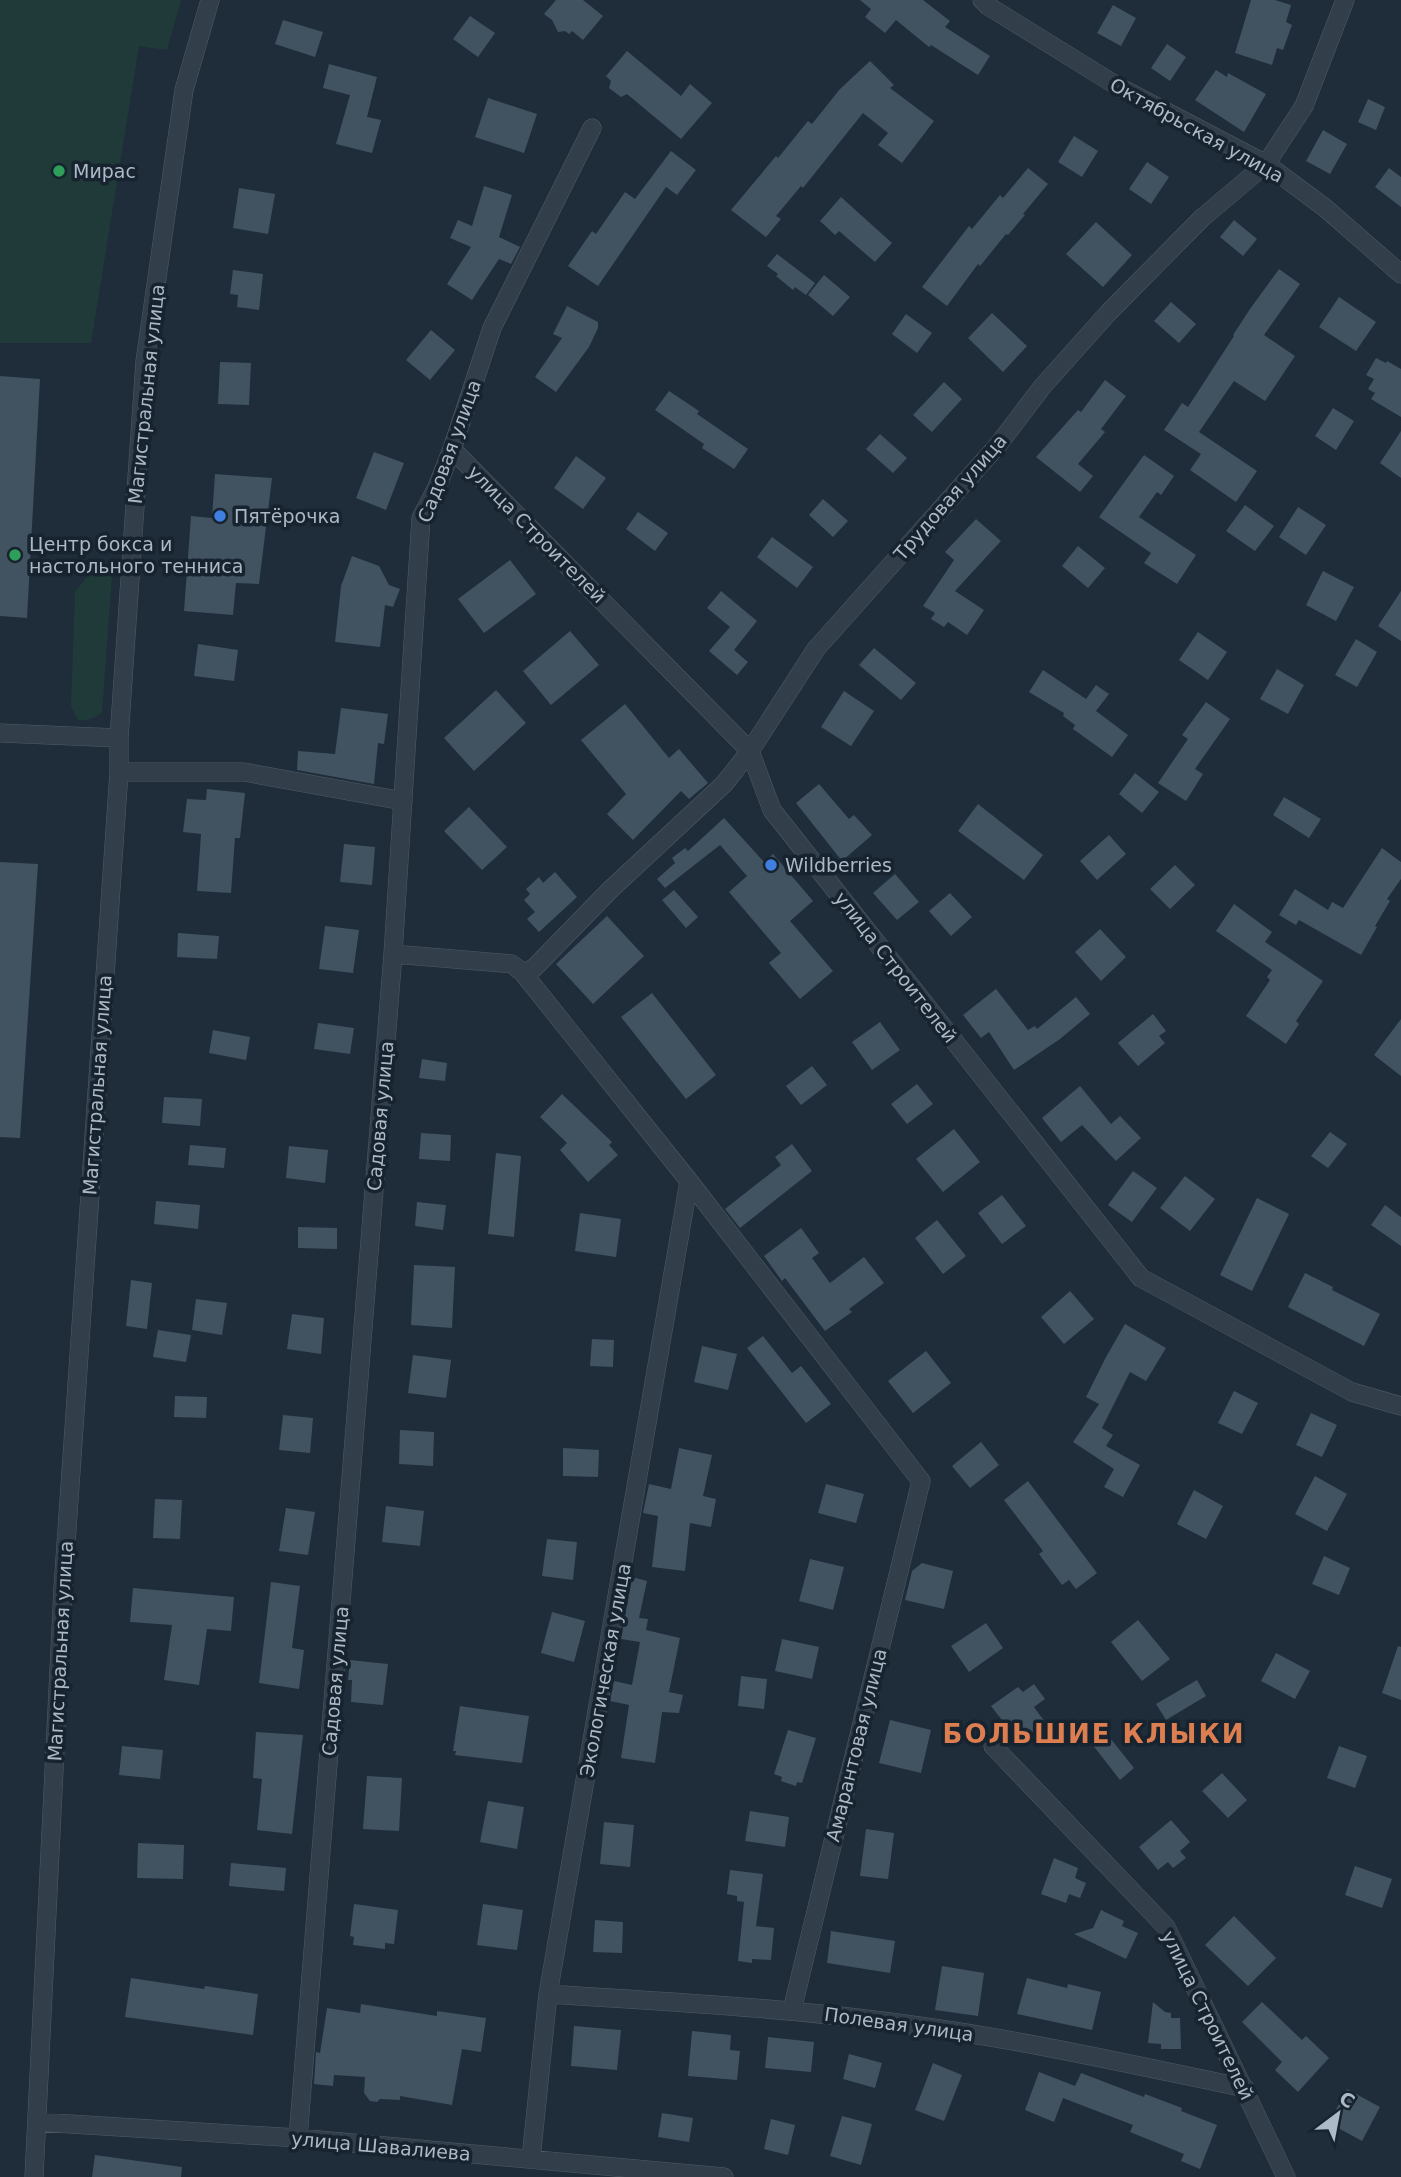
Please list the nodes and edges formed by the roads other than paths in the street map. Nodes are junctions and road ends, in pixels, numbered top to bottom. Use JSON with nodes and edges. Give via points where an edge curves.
{"nodes":[{"id":1,"x":210,"y":0,"type":"edge"},
{"id":2,"x":982,"y":0,"type":"edge"},
{"id":3,"x":1345,"y":0,"type":"edge"},
{"id":4,"x":592,"y":128,"type":"dead end"},
{"id":5,"x":1266,"y":164,"type":"junction"},
{"id":6,"x":1401,"y":274,"type":"edge"},
{"id":7,"x":452,"y":449,"type":"junction"},
{"id":8,"x":0,"y":733,"type":"edge"},
{"id":9,"x":118,"y":738,"type":"junction"},
{"id":10,"x":750,"y":751,"type":"junction"},
{"id":11,"x":119,"y":772,"type":"junction"},
{"id":12,"x":403,"y":801,"type":"junction"},
{"id":13,"x":393,"y":954,"type":"junction"},
{"id":14,"x":523,"y":973,"type":"junction"},
{"id":15,"x":689,"y":1181,"type":"junction"},
{"id":16,"x":1401,"y":1406,"type":"edge"},
{"id":17,"x":993,"y":1746,"type":"dead end"},
{"id":18,"x":548,"y":1994,"type":"junction"},
{"id":19,"x":792,"y":2010,"type":"junction"},
{"id":20,"x":1245,"y":2088,"type":"junction"},
{"id":21,"x":38,"y":2122,"type":"junction"},
{"id":22,"x":298,"y":2138,"type":"junction"},
{"id":23,"x":531,"y":2159,"type":"junction"},
{"id":24,"x":34,"y":2177,"type":"edge"},
{"id":25,"x":724,"y":2177,"type":"edge"},
{"id":26,"x":1286,"y":2177,"type":"edge"}],
"edges":[{"from":1,"to":9,"type":"street","name":"Магистральная улица","via":[[184,90],[145,361]]},
{"from":2,"to":5,"type":"street","name":"Октябрьская улица","via":[[1119,87]]},
{"from":3,"to":5,"type":"street","name":"Трудовая улица","via":[[1304,106]]},
{"from":4,"to":7,"type":"street","name":"Садовая улица","via":[[492,328]]},
{"from":5,"to":6,"type":"street","name":"Октябрьская улица"},
{"from":5,"to":10,"type":"street","name":"Трудовая улица","via":[[1202,218],[1042,387],[998,444],[816,649]]},
{"from":7,"to":10,"type":"street","name":"улица Строителей"},
{"from":7,"to":12,"type":"street","name":"Садовая улица","via":[[421,518]]},
{"from":8,"to":9,"type":"street"},
{"from":9,"to":11,"type":"street","name":"Магистральная улица"},
{"from":10,"to":14,"type":"street","name":"Трудовая улица","via":[[724,784],[534,968]]},
{"from":10,"to":16,"type":"street","name":"улица Строителей","via":[[772,810],[1141,1278],[1352,1392]]},
{"from":11,"to":12,"type":"street","via":[[244,772]]},
{"from":11,"to":21,"type":"street","name":"Магистральная улица","via":[[63,1588]]},
{"from":12,"to":13,"type":"street","name":"Садовая улица"},
{"from":13,"to":14,"type":"street","via":[[512,964]]},
{"from":13,"to":22,"type":"street","name":"Садовая улица"},
{"from":14,"to":15,"type":"street"},
{"from":15,"to":18,"type":"street","name":"Экологическая улица"},
{"from":15,"to":19,"type":"street","name":"Амарантовая улица","via":[[921,1480]]},
{"from":17,"to":20,"type":"street","name":"улица Строителей","via":[[1166,1927]]},
{"from":18,"to":19,"type":"street","name":"Полевая улица"},
{"from":18,"to":23,"type":"street","name":"Экологическая улица"},
{"from":19,"to":20,"type":"street","name":"Полевая улица","via":[[1040,2045]]},
{"from":20,"to":26,"type":"street","name":"улица Строителей"},
{"from":21,"to":22,"type":"street","name":"улица Шавалиева"},
{"from":21,"to":24,"type":"street","name":"Магистральная улица"},
{"from":22,"to":23,"type":"street","name":"улица Шавалиева"},
{"from":23,"to":25,"type":"street","name":"улица Шавалиева"}]}
